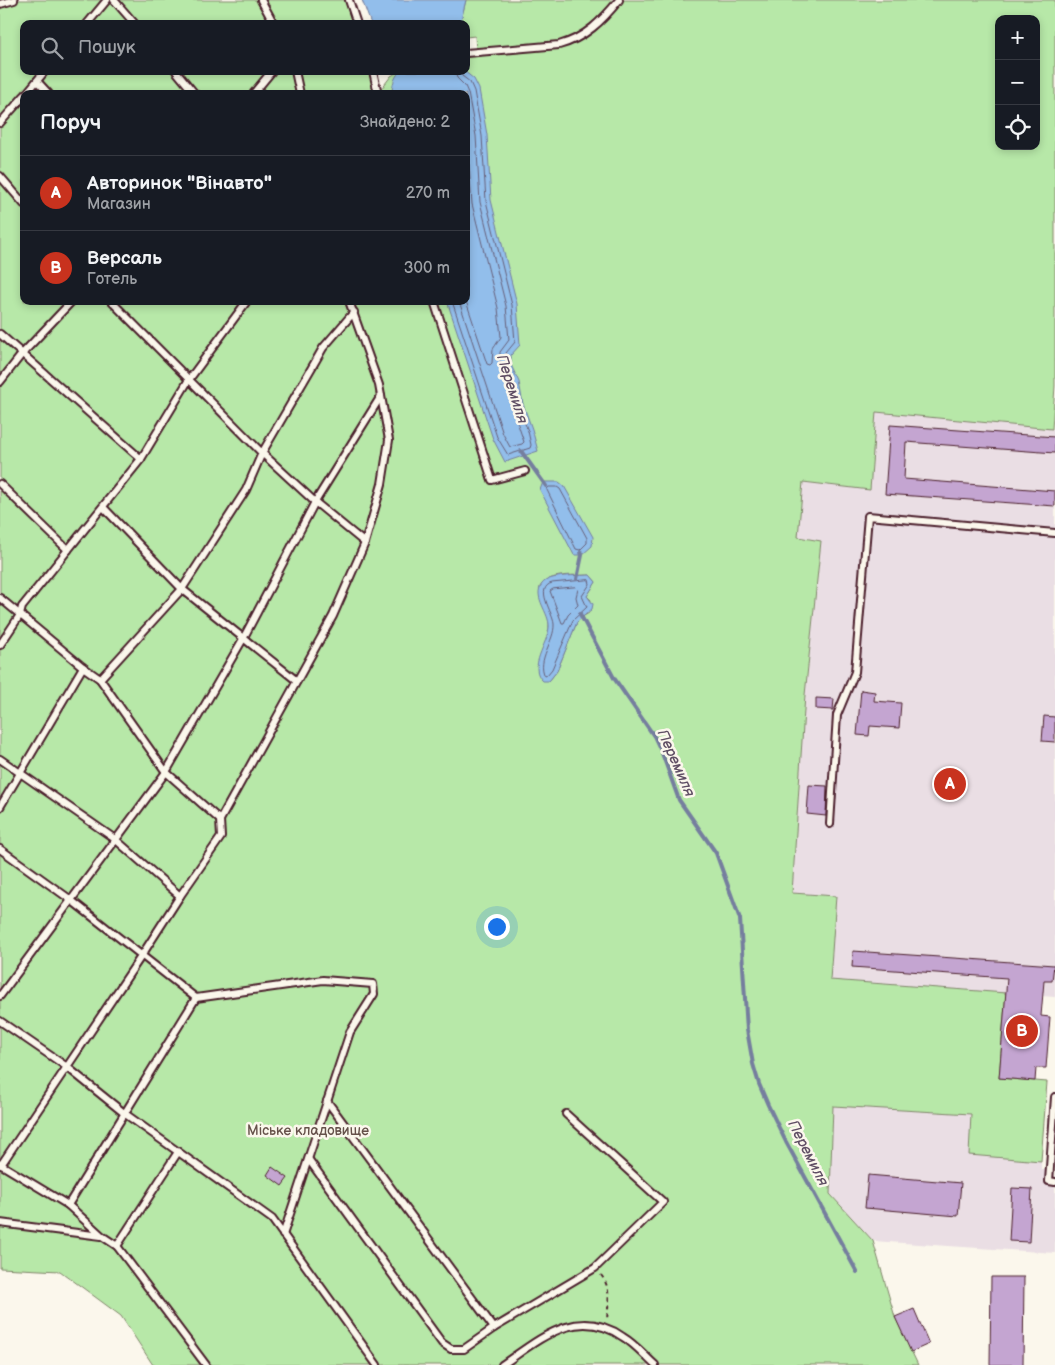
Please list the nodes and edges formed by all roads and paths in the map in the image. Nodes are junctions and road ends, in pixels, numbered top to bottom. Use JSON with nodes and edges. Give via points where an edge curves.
{"nodes":[{"id":1,"x":14,"y":0,"type":"edge"},
{"id":2,"x":107,"y":0,"type":"edge"},
{"id":3,"x":114,"y":0,"type":"edge"},
{"id":4,"x":261,"y":0,"type":"edge"},
{"id":5,"x":349,"y":0,"type":"edge"},
{"id":6,"x":619,"y":0,"type":"edge"},
{"id":7,"x":0,"y":4,"type":"edge"},
{"id":8,"x":90,"y":20,"type":"edge"},
{"id":9,"x":132,"y":20,"type":"edge"},
{"id":10,"x":272,"y":20,"type":"edge"},
{"id":11,"x":356,"y":20,"type":"edge"},
{"id":12,"x":470,"y":53,"type":"edge"},
{"id":13,"x":42,"y":75,"type":"edge"},
{"id":14,"x":179,"y":75,"type":"edge"},
{"id":15,"x":269,"y":75,"type":"edge"},
{"id":16,"x":296,"y":75,"type":"edge"},
{"id":17,"x":374,"y":75,"type":"edge"},
{"id":18,"x":37,"y":81,"type":"junction"},
{"id":19,"x":29,"y":90,"type":"edge"},
{"id":20,"x":45,"y":90,"type":"edge"},
{"id":21,"x":192,"y":90,"type":"edge"},
{"id":22,"x":256,"y":90,"type":"edge"},
{"id":23,"x":299,"y":90,"type":"edge"},
{"id":24,"x":377,"y":90,"type":"edge"},
{"id":25,"x":20,"y":101,"type":"edge"},
{"id":26,"x":0,"y":123,"type":"edge"},
{"id":27,"x":0,"y":176,"type":"edge"},
{"id":28,"x":20,"y":199,"type":"edge"},
{"id":29,"x":68,"y":305,"type":"edge"},
{"id":30,"x":115,"y":305,"type":"edge"},
{"id":31,"x":244,"y":305,"type":"edge"},
{"id":32,"x":351,"y":305,"type":"edge"},
{"id":33,"x":435,"y":305,"type":"edge"},
{"id":34,"x":354,"y":312,"type":"junction"},
{"id":35,"x":0,"y":334,"type":"edge"},
{"id":36,"x":22,"y":354,"type":"junction"},
{"id":37,"x":188,"y":381,"type":"junction"},
{"id":38,"x":0,"y":382,"type":"edge"},
{"id":39,"x":381,"y":396,"type":"junction"},
{"id":40,"x":262,"y":453,"type":"junction"},
{"id":41,"x":141,"y":460,"type":"junction"},
{"id":42,"x":526,"y":471,"type":"dead end"},
{"id":43,"x":0,"y":484,"type":"edge"},
{"id":44,"x":315,"y":502,"type":"junction"},
{"id":45,"x":104,"y":508,"type":"junction"},
{"id":46,"x":1055,"y":533,"type":"edge"},
{"id":47,"x":366,"y":543,"type":"junction"},
{"id":48,"x":68,"y":550,"type":"junction"},
{"id":49,"x":182,"y":588,"type":"junction"},
{"id":50,"x":0,"y":598,"type":"edge"},
{"id":51,"x":20,"y":615,"type":"junction"},
{"id":52,"x":243,"y":639,"type":"junction"},
{"id":53,"x":0,"y":645,"type":"edge"},
{"id":54,"x":83,"y":667,"type":"junction"},
{"id":55,"x":100,"y":679,"type":"junction"},
{"id":56,"x":297,"y":681,"type":"junction"},
{"id":57,"x":0,"y":759,"type":"edge"},
{"id":58,"x":166,"y":772,"type":"junction"},
{"id":59,"x":20,"y":773,"type":"junction"},
{"id":60,"x":0,"y":807,"type":"edge"},
{"id":61,"x":220,"y":820,"type":"junction"},
{"id":62,"x":830,"y":824,"type":"dead end"},
{"id":63,"x":115,"y":839,"type":"junction"},
{"id":64,"x":0,"y":849,"type":"edge"},
{"id":65,"x":180,"y":896,"type":"junction"},
{"id":66,"x":71,"y":900,"type":"junction"},
{"id":67,"x":142,"y":955,"type":"junction"},
{"id":68,"x":0,"y":996,"type":"edge"},
{"id":69,"x":196,"y":998,"type":"junction"},
{"id":70,"x":0,"y":1021,"type":"edge"},
{"id":71,"x":67,"y":1067,"type":"junction"},
{"id":72,"x":1055,"y":1096,"type":"edge"},
{"id":73,"x":327,"y":1101,"type":"junction"},
{"id":74,"x":124,"y":1113,"type":"junction"},
{"id":75,"x":566,"y":1114,"type":"dead end"},
{"id":76,"x":178,"y":1152,"type":"junction"},
{"id":77,"x":309,"y":1160,"type":"junction"},
{"id":78,"x":0,"y":1164,"type":"edge"},
{"id":79,"x":1055,"y":1182,"type":"edge"},
{"id":80,"x":68,"y":1205,"type":"junction"},
{"id":81,"x":0,"y":1224,"type":"edge"},
{"id":82,"x":283,"y":1235,"type":"junction"},
{"id":83,"x":102,"y":1236,"type":"junction"},
{"id":84,"x":117,"y":1246,"type":"junction"},
{"id":85,"x":595,"y":1268,"type":"junction"},
{"id":86,"x":494,"y":1328,"type":"junction"},
{"id":87,"x":606,"y":1328,"type":"junction"},
{"id":88,"x":206,"y":1365,"type":"edge"},
{"id":89,"x":378,"y":1365,"type":"edge"},
{"id":90,"x":502,"y":1365,"type":"edge"},
{"id":91,"x":655,"y":1365,"type":"edge"}],
"edges":[{"from":1,"to":7,"type":"lane"},
{"from":2,"to":8,"type":"lane"},
{"from":3,"to":9,"type":"lane"},
{"from":4,"to":10,"type":"lane"},
{"from":5,"to":11,"type":"lane"},
{"from":6,"to":12,"type":"lane","via":[[590,30],[573,41]]},
{"from":13,"to":18,"type":"lane"},
{"from":14,"to":21,"type":"lane"},
{"from":15,"to":22,"type":"lane"},
{"from":16,"to":23,"type":"lane"},
{"from":17,"to":24,"type":"lane"},
{"from":18,"to":19,"type":"lane"},
{"from":18,"to":20,"type":"lane"},
{"from":25,"to":26,"type":"lane"},
{"from":27,"to":28,"type":"lane"},
{"from":29,"to":36,"type":"lane"},
{"from":30,"to":37,"type":"lane"},
{"from":31,"to":37,"type":"lane"},
{"from":32,"to":34,"type":"lane"},
{"from":33,"to":42,"type":"lane","via":[[492,480]]},
{"from":34,"to":39,"type":"lane"},
{"from":34,"to":40,"type":"lane","via":[[324,348]]},
{"from":35,"to":36,"type":"lane"},
{"from":36,"to":38,"type":"lane"},
{"from":36,"to":41,"type":"lane"},
{"from":37,"to":40,"type":"lane"},
{"from":37,"to":41,"type":"lane"},
{"from":39,"to":44,"type":"lane"},
{"from":39,"to":47,"type":"lane","via":[[389,440],[382,484]]},
{"from":40,"to":44,"type":"lane"},
{"from":40,"to":49,"type":"lane","via":[[246,490]]},
{"from":41,"to":45,"type":"lane"},
{"from":43,"to":48,"type":"lane"},
{"from":44,"to":47,"type":"lane"},
{"from":44,"to":52,"type":"lane"},
{"from":45,"to":48,"type":"lane"},
{"from":45,"to":49,"type":"lane"},
{"from":46,"to":62,"type":"lane","via":[[868,516],[855,672],[837,715]]},
{"from":47,"to":56,"type":"lane","via":[[333,616]]},
{"from":48,"to":51,"type":"lane","via":[[22,607]]},
{"from":49,"to":52,"type":"lane"},
{"from":49,"to":55,"type":"lane"},
{"from":50,"to":51,"type":"lane"},
{"from":51,"to":53,"type":"lane"},
{"from":51,"to":54,"type":"lane"},
{"from":52,"to":56,"type":"lane"},
{"from":52,"to":58,"type":"lane"},
{"from":54,"to":55,"type":"lane"},
{"from":54,"to":59,"type":"lane"},
{"from":55,"to":58,"type":"lane"},
{"from":56,"to":61,"type":"lane"},
{"from":57,"to":59,"type":"lane"},
{"from":58,"to":61,"type":"lane"},
{"from":58,"to":63,"type":"lane"},
{"from":59,"to":60,"type":"lane"},
{"from":59,"to":63,"type":"lane"},
{"from":61,"to":65,"type":"lane","via":[[221,837]]},
{"from":63,"to":65,"type":"lane"},
{"from":63,"to":66,"type":"lane"},
{"from":64,"to":66,"type":"lane"},
{"from":65,"to":67,"type":"lane"},
{"from":66,"to":67,"type":"lane"},
{"from":66,"to":68,"type":"lane"},
{"from":67,"to":69,"type":"lane"},
{"from":67,"to":71,"type":"lane"},
{"from":69,"to":73,"type":"lane","via":[[323,980],[373,984],[374,994],[350,1032]]},
{"from":69,"to":74,"type":"lane"},
{"from":70,"to":71,"type":"lane"},
{"from":71,"to":74,"type":"lane"},
{"from":71,"to":78,"type":"lane"},
{"from":72,"to":79,"type":"lane","via":[[1049,1181]]},
{"from":73,"to":77,"type":"lane"},
{"from":73,"to":86,"type":"lane"},
{"from":74,"to":76,"type":"lane"},
{"from":74,"to":80,"type":"lane"},
{"from":75,"to":85,"type":"lane","via":[[663,1202]]},
{"from":76,"to":82,"type":"lane","via":[[272,1219]]},
{"from":76,"to":84,"type":"lane"},
{"from":77,"to":82,"type":"lane"},
{"from":77,"to":86,"type":"lane","via":[[442,1343],[464,1349]]},
{"from":78,"to":80,"type":"lane"},
{"from":80,"to":83,"type":"lane"},
{"from":81,"to":83,"type":"lane"},
{"from":82,"to":89,"type":"lane"},
{"from":83,"to":84,"type":"lane"},
{"from":84,"to":88,"type":"lane"},
{"from":85,"to":86,"type":"lane"},
{"from":85,"to":87,"type":"path","via":[[606,1281],[609,1294]]},
{"from":87,"to":90,"type":"lane","via":[[585,1323],[567,1325],[539,1339]]},
{"from":87,"to":91,"type":"lane","via":[[624,1336]]}]}
